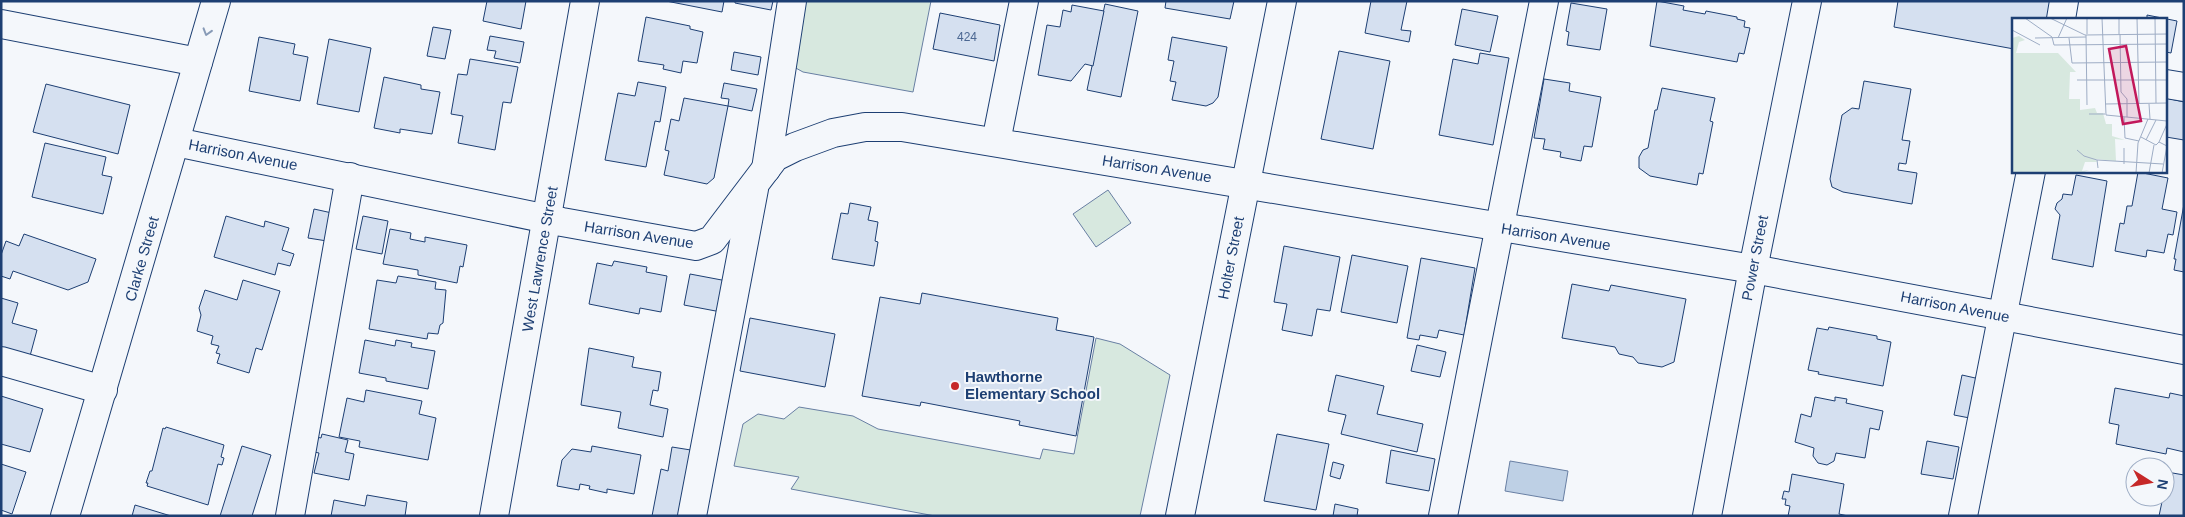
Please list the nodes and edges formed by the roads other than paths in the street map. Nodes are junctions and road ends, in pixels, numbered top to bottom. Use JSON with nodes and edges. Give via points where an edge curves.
{"nodes":[{"id":1,"x":216,"y":1,"type":"edge"},
{"id":2,"x":585,"y":1,"type":"edge"},
{"id":3,"x":792,"y":1,"type":"edge"},
{"id":4,"x":1024,"y":1,"type":"edge"},
{"id":5,"x":1282,"y":1,"type":"edge"},
{"id":6,"x":1544,"y":1,"type":"edge"},
{"id":7,"x":1807,"y":1,"type":"edge"},
{"id":8,"x":2064,"y":1,"type":"edge"},
{"id":9,"x":2061,"y":18,"type":"edge"},
{"id":10,"x":1,"y":24,"type":"edge"},
{"id":11,"x":198,"y":62,"type":"junction"},
{"id":12,"x":2168,"y":84,"type":"edge"},
{"id":13,"x":2184,"y":87,"type":"edge"},
{"id":14,"x":176,"y":142,"type":"junction"},
{"id":15,"x":996,"y":142,"type":"junction"},
{"id":16,"x":2031,"y":172,"type":"edge"},
{"id":17,"x":761,"y":176,"type":"junction"},
{"id":18,"x":350,"y":177,"type":"junction"},
{"id":19,"x":1246,"y":184,"type":"junction"},
{"id":20,"x":547,"y":218,"type":"junction"},
{"id":21,"x":1501,"y":228,"type":"junction"},
{"id":22,"x":1753,"y":269,"type":"junction"},
{"id":23,"x":2001,"y":316,"type":"junction"},
{"id":24,"x":2184,"y":350,"type":"edge"},
{"id":25,"x":1,"y":361,"type":"edge"},
{"id":26,"x":103,"y":390,"type":"junction"},
{"id":27,"x":65,"y":516,"type":"edge"},
{"id":28,"x":290,"y":516,"type":"edge"},
{"id":29,"x":494,"y":516,"type":"edge"},
{"id":30,"x":692,"y":516,"type":"edge"},
{"id":31,"x":1180,"y":516,"type":"edge"},
{"id":32,"x":1443,"y":516,"type":"edge"},
{"id":33,"x":1707,"y":516,"type":"edge"},
{"id":34,"x":1963,"y":516,"type":"edge"}],
"edges":[{"from":1,"to":11,"type":"street","name":"Clarke Street","one_way":true},
{"from":2,"to":20,"type":"street","name":"West Lawrence Street"},
{"from":3,"to":17,"type":"street"},
{"from":4,"to":15,"type":"street"},
{"from":5,"to":19,"type":"street","name":"Holter Street"},
{"from":6,"to":21,"type":"street"},
{"from":7,"to":22,"type":"street","name":"Power Street"},
{"from":8,"to":9,"type":"street"},
{"from":10,"to":11,"type":"street"},
{"from":11,"to":14,"type":"street","name":"Clarke Street"},
{"from":12,"to":13,"type":"street"},
{"from":14,"to":18,"type":"street","name":"Harrison Avenue"},
{"from":14,"to":26,"type":"street","name":"Clarke Street"},
{"from":15,"to":17,"type":"street","name":"Harrison Avenue","via":[[902,126],[865,127],[832,133],[795,147],[775,157]]},
{"from":15,"to":19,"type":"street","name":"Harrison Avenue"},
{"from":16,"to":23,"type":"street"},
{"from":17,"to":20,"type":"street","name":"Harrison Avenue","via":[[712,240],[696,246]]},
{"from":17,"to":30,"type":"street"},
{"from":18,"to":20,"type":"street","name":"Harrison Avenue"},
{"from":18,"to":28,"type":"street"},
{"from":19,"to":21,"type":"street","name":"Harrison Avenue"},
{"from":19,"to":31,"type":"street","name":"Holter Street"},
{"from":20,"to":29,"type":"street","name":"West Lawrence Street"},
{"from":21,"to":22,"type":"street","name":"Harrison Avenue"},
{"from":21,"to":32,"type":"street"},
{"from":22,"to":23,"type":"street","name":"Harrison Avenue"},
{"from":22,"to":33,"type":"street","name":"Power Street"},
{"from":23,"to":24,"type":"street","name":"Harrison Avenue"},
{"from":23,"to":34,"type":"street"},
{"from":25,"to":26,"type":"street"},
{"from":26,"to":27,"type":"street","name":"Clarke Street"}]}
